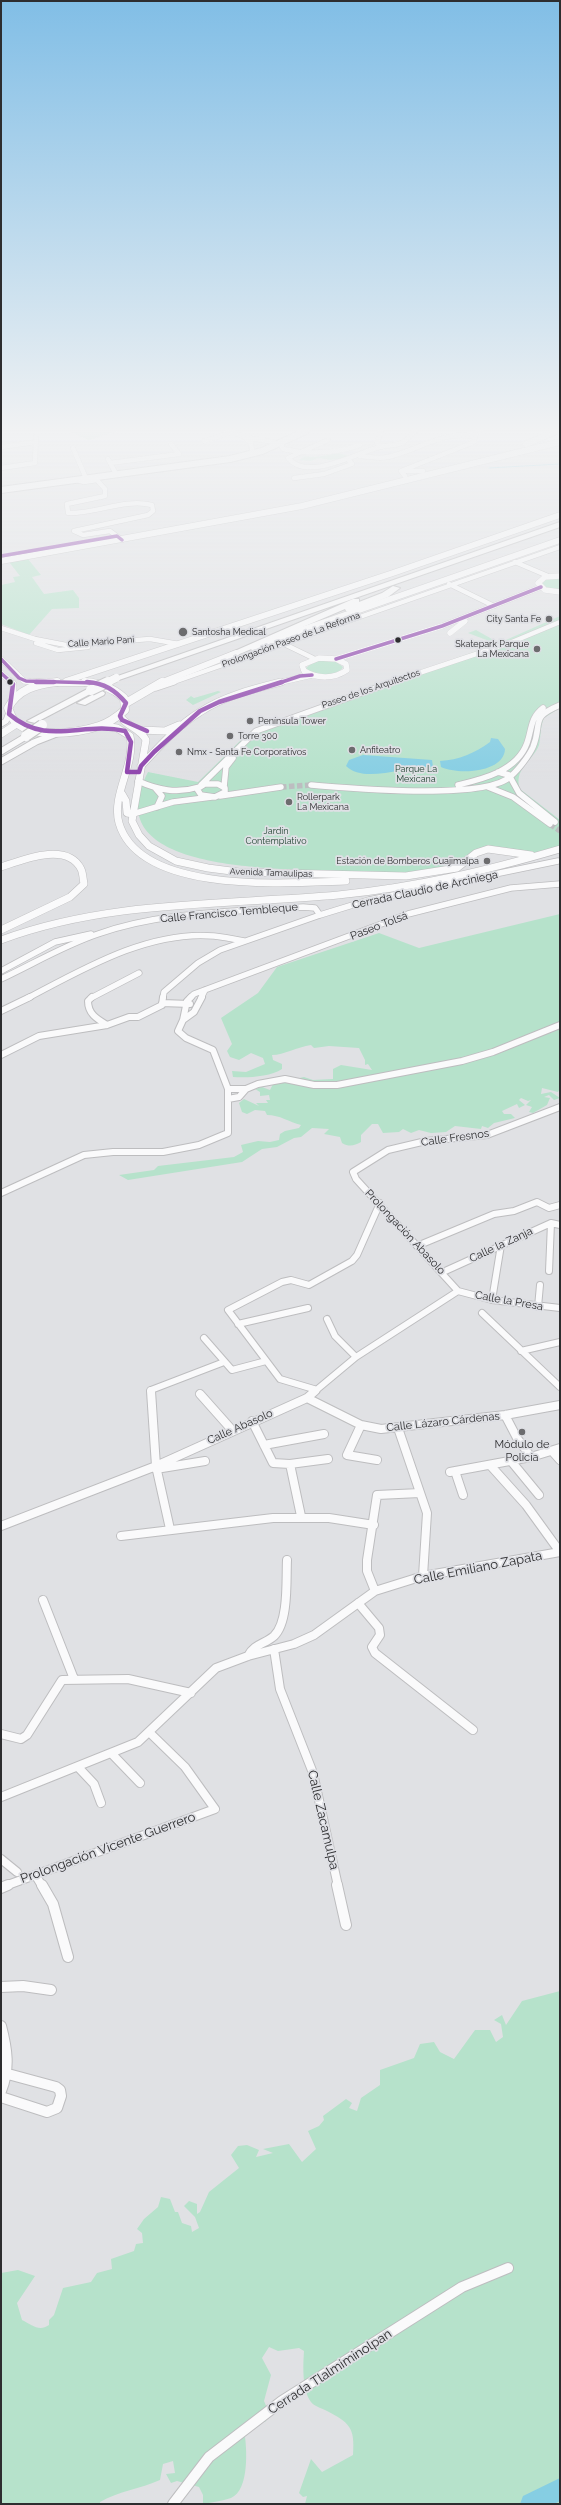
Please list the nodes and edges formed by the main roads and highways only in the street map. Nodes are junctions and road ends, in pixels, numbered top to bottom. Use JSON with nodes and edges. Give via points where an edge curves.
{"nodes":[{"id":1,"x":54,"y":548,"type":"edge"},
{"id":2,"x":65,"y":548,"type":"edge"},
{"id":3,"x":462,"y":548,"type":"edge"},
{"id":4,"x":495,"y":548,"type":"edge"},
{"id":5,"x":501,"y":548,"type":"edge"},
{"id":6,"x":538,"y":548,"type":"edge"},
{"id":7,"x":550,"y":550,"type":"road end"},
{"id":8,"x":1,"y":556,"type":"edge"},
{"id":9,"x":1,"y":560,"type":"edge"},
{"id":10,"x":486,"y":566,"type":"junction"},
{"id":11,"x":363,"y":582,"type":"junction"},
{"id":12,"x":396,"y":588,"type":"junction"},
{"id":13,"x":419,"y":589,"type":"junction"},
{"id":14,"x":356,"y":601,"type":"junction"},
{"id":15,"x":348,"y":620,"type":"road end"},
{"id":16,"x":302,"y":630,"type":"junction"},
{"id":17,"x":225,"y":657,"type":"junction"},
{"id":18,"x":66,"y":681,"type":"junction"},
{"id":19,"x":88,"y":689,"type":"junction"},
{"id":20,"x":126,"y":703,"type":"junction"},
{"id":21,"x":20,"y":730,"type":"junction"},
{"id":22,"x":58,"y":733,"type":"junction"},
{"id":23,"x":1,"y":742,"type":"edge"},
{"id":24,"x":1,"y":752,"type":"edge"},
{"id":25,"x":1,"y":762,"type":"edge"}],
"edges":[{"from":1,"to":8,"type":"main road"},
{"from":2,"to":9,"type":"main road"},
{"from":3,"to":11,"type":"main road"},
{"from":4,"to":19,"type":"highway","bridge":true},
{"from":5,"to":12,"type":"highway"},
{"from":6,"to":10,"type":"main road","name":"Prolongación Paseo de La Reforma"},
{"from":7,"to":10,"type":"main road"},
{"from":10,"to":13,"type":"main road","name":"Prolongación Paseo de La Reforma"},
{"from":11,"to":18,"type":"main road"},
{"from":11,"to":19,"type":"highway","via":[[165,652]]},
{"from":12,"to":14,"type":"highway"},
{"from":12,"to":16,"type":"highway"},
{"from":13,"to":15,"type":"main road"},
{"from":13,"to":16,"type":"main road","name":"Prolongación Paseo de La Reforma"},
{"from":14,"to":17,"type":"highway"},
{"from":14,"to":21,"type":"highway","bridge":true,"via":[[126,683],[42,725]]},
{"from":16,"to":17,"type":"main road","name":"Prolongación Paseo de La Reforma"},
{"from":17,"to":20,"type":"main road","name":"Prolongación Paseo de La Reforma","via":[[178,674],[136,695]]},
{"from":18,"to":20,"type":"main road","via":[[91,682],[107,686],[119,693]]},
{"from":18,"to":21,"type":"main road","via":[[27,689],[13,698],[8,708],[9,713]]},
{"from":19,"to":21,"type":"highway"},
{"from":20,"to":22,"type":"main road","via":[[120,716],[103,726],[82,732]]},
{"from":21,"to":22,"type":"main road"},
{"from":21,"to":23,"type":"highway"},
{"from":21,"to":24,"type":"highway"},
{"from":22,"to":25,"type":"highway","via":[[35,742]]}]}
